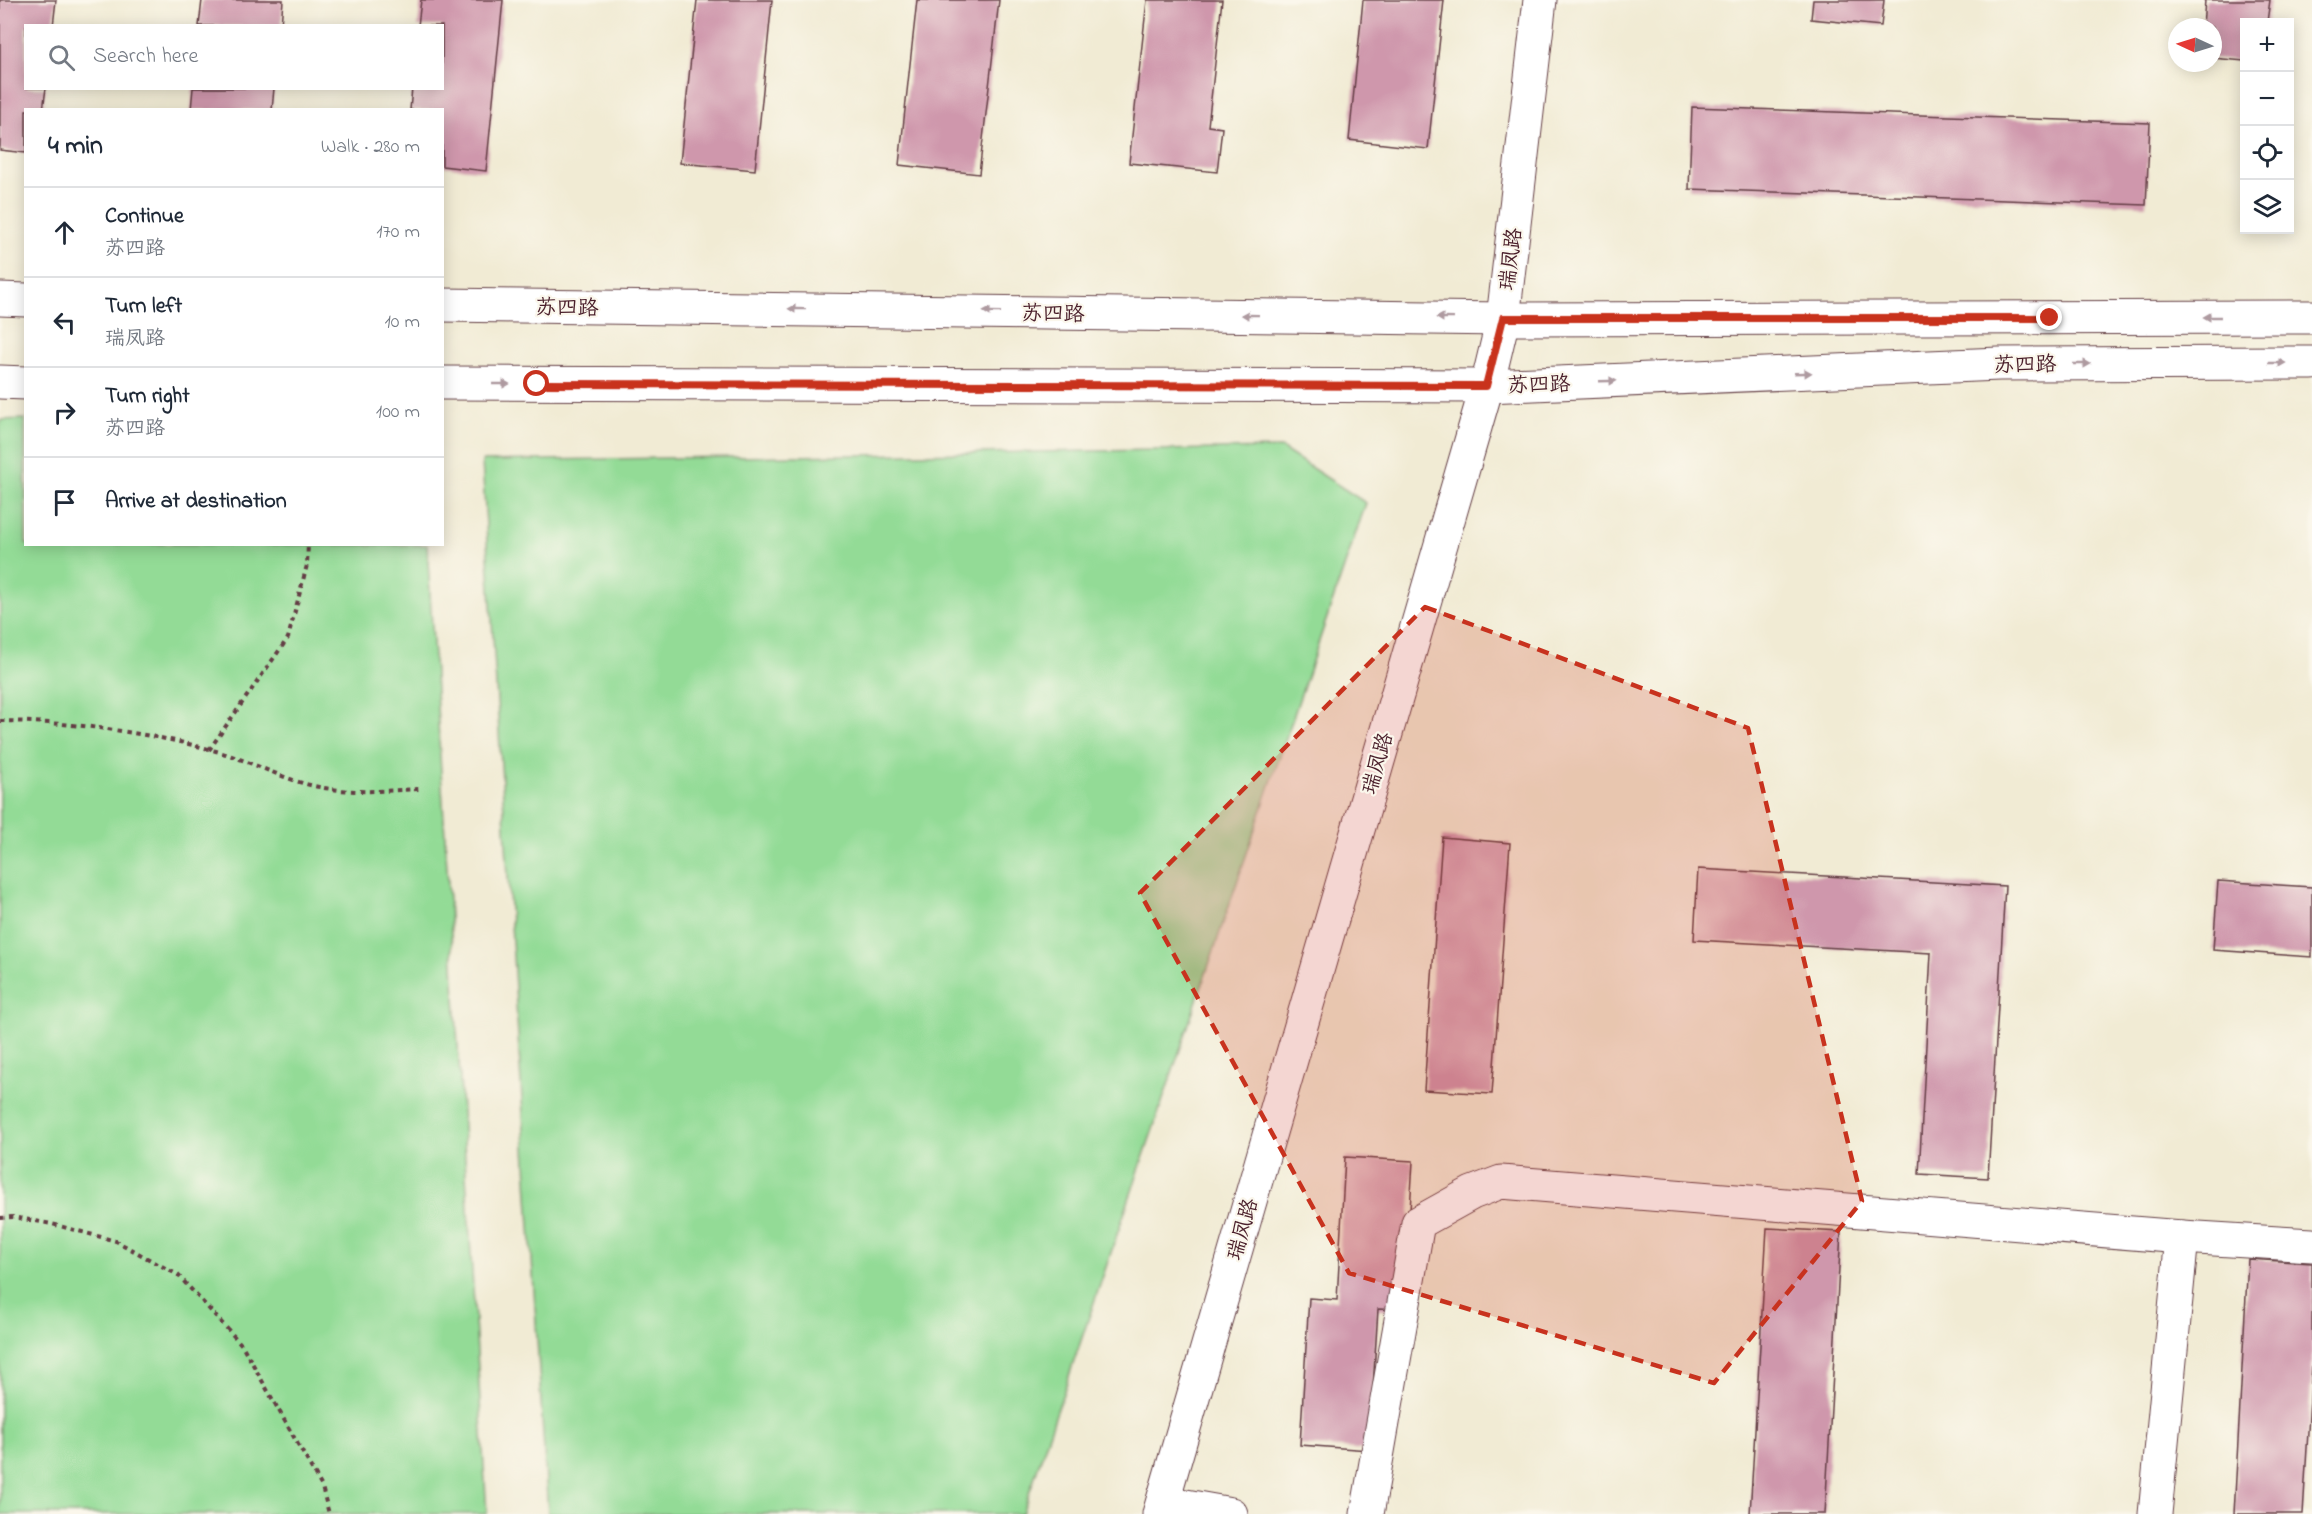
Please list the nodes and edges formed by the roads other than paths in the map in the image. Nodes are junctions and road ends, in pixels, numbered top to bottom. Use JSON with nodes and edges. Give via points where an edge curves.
{"nodes":[{"id":1,"x":1540,"y":0,"type":"edge"},
{"id":2,"x":0,"y":299,"type":"edge"},
{"id":3,"x":24,"y":300,"type":"edge"},
{"id":4,"x":444,"y":305,"type":"edge"},
{"id":5,"x":2312,"y":317,"type":"edge"},
{"id":6,"x":1503,"y":318,"type":"junction"},
{"id":7,"x":2312,"y":363,"type":"edge"},
{"id":8,"x":0,"y":382,"type":"edge"},
{"id":9,"x":24,"y":382,"type":"edge"},
{"id":10,"x":444,"y":383,"type":"edge"},
{"id":11,"x":1486,"y":386,"type":"junction"},
{"id":12,"x":2182,"y":1237,"type":"junction"},
{"id":13,"x":2312,"y":1245,"type":"edge"},
{"id":14,"x":1161,"y":1508,"type":"edge"},
{"id":15,"x":1232,"y":1514,"type":"edge"},
{"id":16,"x":1367,"y":1514,"type":"edge"},
{"id":17,"x":2155,"y":1514,"type":"edge"}],
"edges":[{"from":1,"to":6,"type":"street","name":"瑞凤路"},
{"from":2,"to":3,"type":"street"},
{"from":6,"to":4,"type":"street","name":"苏四路","one_way":true},
{"from":5,"to":6,"type":"street","name":"苏四路","one_way":true},
{"from":6,"to":11,"type":"street","name":"瑞凤路"},
{"from":11,"to":7,"type":"street","name":"苏四路","one_way":true,"via":[[1999,364]]},
{"from":8,"to":9,"type":"street"},
{"from":10,"to":11,"type":"street","name":"苏四路","one_way":true},
{"from":11,"to":14,"type":"street","name":"瑞凤路"},
{"from":12,"to":13,"type":"street"},
{"from":12,"to":16,"type":"street","via":[[1501,1182],[1418,1223]]},
{"from":12,"to":17,"type":"street"},
{"from":14,"to":15,"type":"street"}]}
